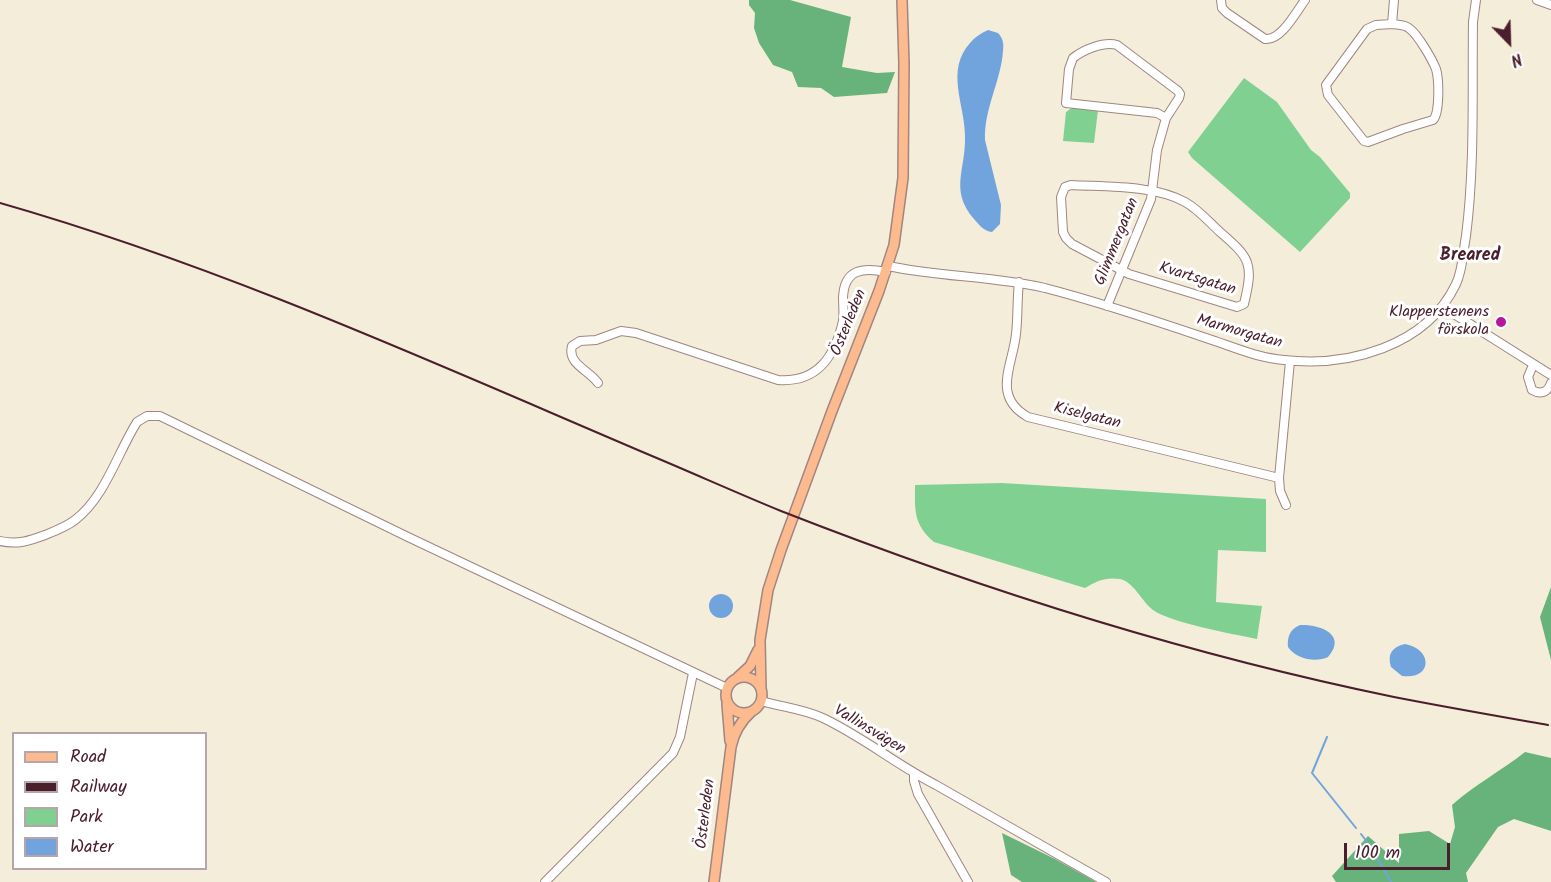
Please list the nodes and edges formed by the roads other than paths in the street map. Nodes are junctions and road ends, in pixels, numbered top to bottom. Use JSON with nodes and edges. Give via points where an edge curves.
{"nodes":[{"id":1,"x":902,"y":0,"type":"edge"},
{"id":2,"x":1221,"y":0,"type":"edge"},
{"id":3,"x":1305,"y":0,"type":"edge"},
{"id":4,"x":1394,"y":0,"type":"edge"},
{"id":5,"x":1476,"y":0,"type":"edge"},
{"id":6,"x":1537,"y":0,"type":"edge"},
{"id":7,"x":1551,"y":5,"type":"edge"},
{"id":8,"x":1392,"y":24,"type":"junction"},
{"id":9,"x":1166,"y":118,"type":"junction"},
{"id":10,"x":1153,"y":191,"type":"junction"},
{"id":11,"x":887,"y":269,"type":"junction"},
{"id":12,"x":1122,"y":270,"type":"junction"},
{"id":13,"x":1019,"y":282,"type":"junction"},
{"id":14,"x":1107,"y":306,"type":"junction"},
{"id":15,"x":1443,"y":307,"type":"junction"},
{"id":16,"x":1290,"y":361,"type":"junction"},
{"id":17,"x":1533,"y":364,"type":"junction"},
{"id":18,"x":1551,"y":375,"type":"edge"},
{"id":19,"x":1551,"y":382,"type":"edge"},
{"id":20,"x":598,"y":383,"type":"dead end"},
{"id":21,"x":1279,"y":478,"type":"junction"},
{"id":22,"x":1286,"y":505,"type":"dead end"},
{"id":23,"x":0,"y":541,"type":"edge"},
{"id":24,"x":760,"y":645,"type":"junction"},
{"id":25,"x":693,"y":673,"type":"junction"},
{"id":26,"x":737,"y":678,"type":"junction"},
{"id":27,"x":727,"y":688,"type":"junction"},
{"id":28,"x":760,"y":688,"type":"junction"},
{"id":29,"x":726,"y":700,"type":"junction"},
{"id":30,"x":761,"y":701,"type":"junction"},
{"id":31,"x":752,"y":711,"type":"junction"},
{"id":32,"x":731,"y":749,"type":"junction"},
{"id":33,"x":914,"y":774,"type":"junction"},
{"id":34,"x":545,"y":882,"type":"edge"},
{"id":35,"x":714,"y":882,"type":"edge"},
{"id":36,"x":968,"y":882,"type":"edge"},
{"id":37,"x":1106,"y":882,"type":"edge"}],
"edges":[{"from":1,"to":11,"type":"main road","name":"Österleden","via":[[903,178]]},
{"from":2,"to":3,"type":"street","via":[[1227,13],[1270,39],[1278,35]]},
{"from":4,"to":8,"type":"street"},
{"from":5,"to":15,"type":"street","name":"Marmorgatan","via":[[1470,204],[1460,272]]},
{"from":6,"to":7,"type":"street"},
{"from":8,"to":8,"type":"street","via":[[1412,30],[1435,67],[1438,113],[1433,120],[1368,142],[1328,94],[1326,85],[1367,29]]},
{"from":9,"to":9,"type":"street","name":"Glimmergatan","via":[[1157,113],[1066,103],[1073,58],[1103,45],[1117,45],[1180,94]]},
{"from":9,"to":10,"type":"street","name":"Glimmergatan","via":[[1156,150]]},
{"from":10,"to":12,"type":"street","name":"Glimmergatan"},
{"from":10,"to":12,"type":"street","via":[[1071,184],[1062,191],[1061,219],[1066,238]]},
{"from":10,"to":12,"type":"street","name":"Kvartsgatan","via":[[1188,203],[1245,255],[1249,271],[1244,304],[1237,307]]},
{"from":11,"to":13,"type":"street","name":"Marmorgatan"},
{"from":11,"to":20,"type":"street","name":"Marmorgatan","via":[[866,268],[852,275],[846,283],[843,320],[831,353],[821,367],[805,377],[778,380],[621,331],[573,346],[574,361]]},
{"from":11,"to":24,"type":"main road","name":"Österleden","via":[[781,550],[768,590]]},
{"from":12,"to":14,"type":"street","name":"Glimmergatan"},
{"from":13,"to":14,"type":"street","name":"Marmorgatan"},
{"from":13,"to":21,"type":"street","name":"Kiselgatan","via":[[1016,334],[1006,387],[1008,398],[1019,412]]},
{"from":14,"to":16,"type":"street","name":"Marmorgatan","via":[[1267,358]]},
{"from":15,"to":16,"type":"street","name":"Marmorgatan","via":[[1415,332],[1376,351],[1337,360]]},
{"from":15,"to":17,"type":"street"},
{"from":16,"to":21,"type":"street"},
{"from":17,"to":18,"type":"street"},
{"from":17,"to":19,"type":"street","via":[[1528,377],[1532,390],[1541,393]]},
{"from":21,"to":22,"type":"street"},
{"from":23,"to":25,"type":"street","via":[[24,543],[76,519],[91,504],[137,422],[147,416],[160,416]]},
{"from":24,"to":26,"type":"main road","name":"Österleden","via":[[753,663]]},
{"from":24,"to":28,"type":"main road","name":"Österleden"},
{"from":25,"to":27,"type":"street"},
{"from":25,"to":34,"type":"street","via":[[673,753]]},
{"from":26,"to":27,"type":"main road","name":"Österleden"},
{"from":26,"to":28,"type":"main road","via":[[752,678]]},
{"from":27,"to":29,"type":"main road","name":"Österleden"},
{"from":28,"to":30,"type":"main road","name":"Österleden"},
{"from":29,"to":31,"type":"main road","via":[[734,710]]},
{"from":29,"to":32,"type":"main road","name":"Österleden"},
{"from":30,"to":31,"type":"main road","name":"Österleden"},
{"from":30,"to":33,"type":"street","name":"Vallinsvägen","via":[[823,718]]},
{"from":31,"to":32,"type":"main road","name":"Österleden","via":[[742,720]]},
{"from":32,"to":35,"type":"main road","name":"Österleden"},
{"from":33,"to":36,"type":"street","name":"Vallinsvägen","via":[[918,794]]},
{"from":33,"to":37,"type":"street"}]}
